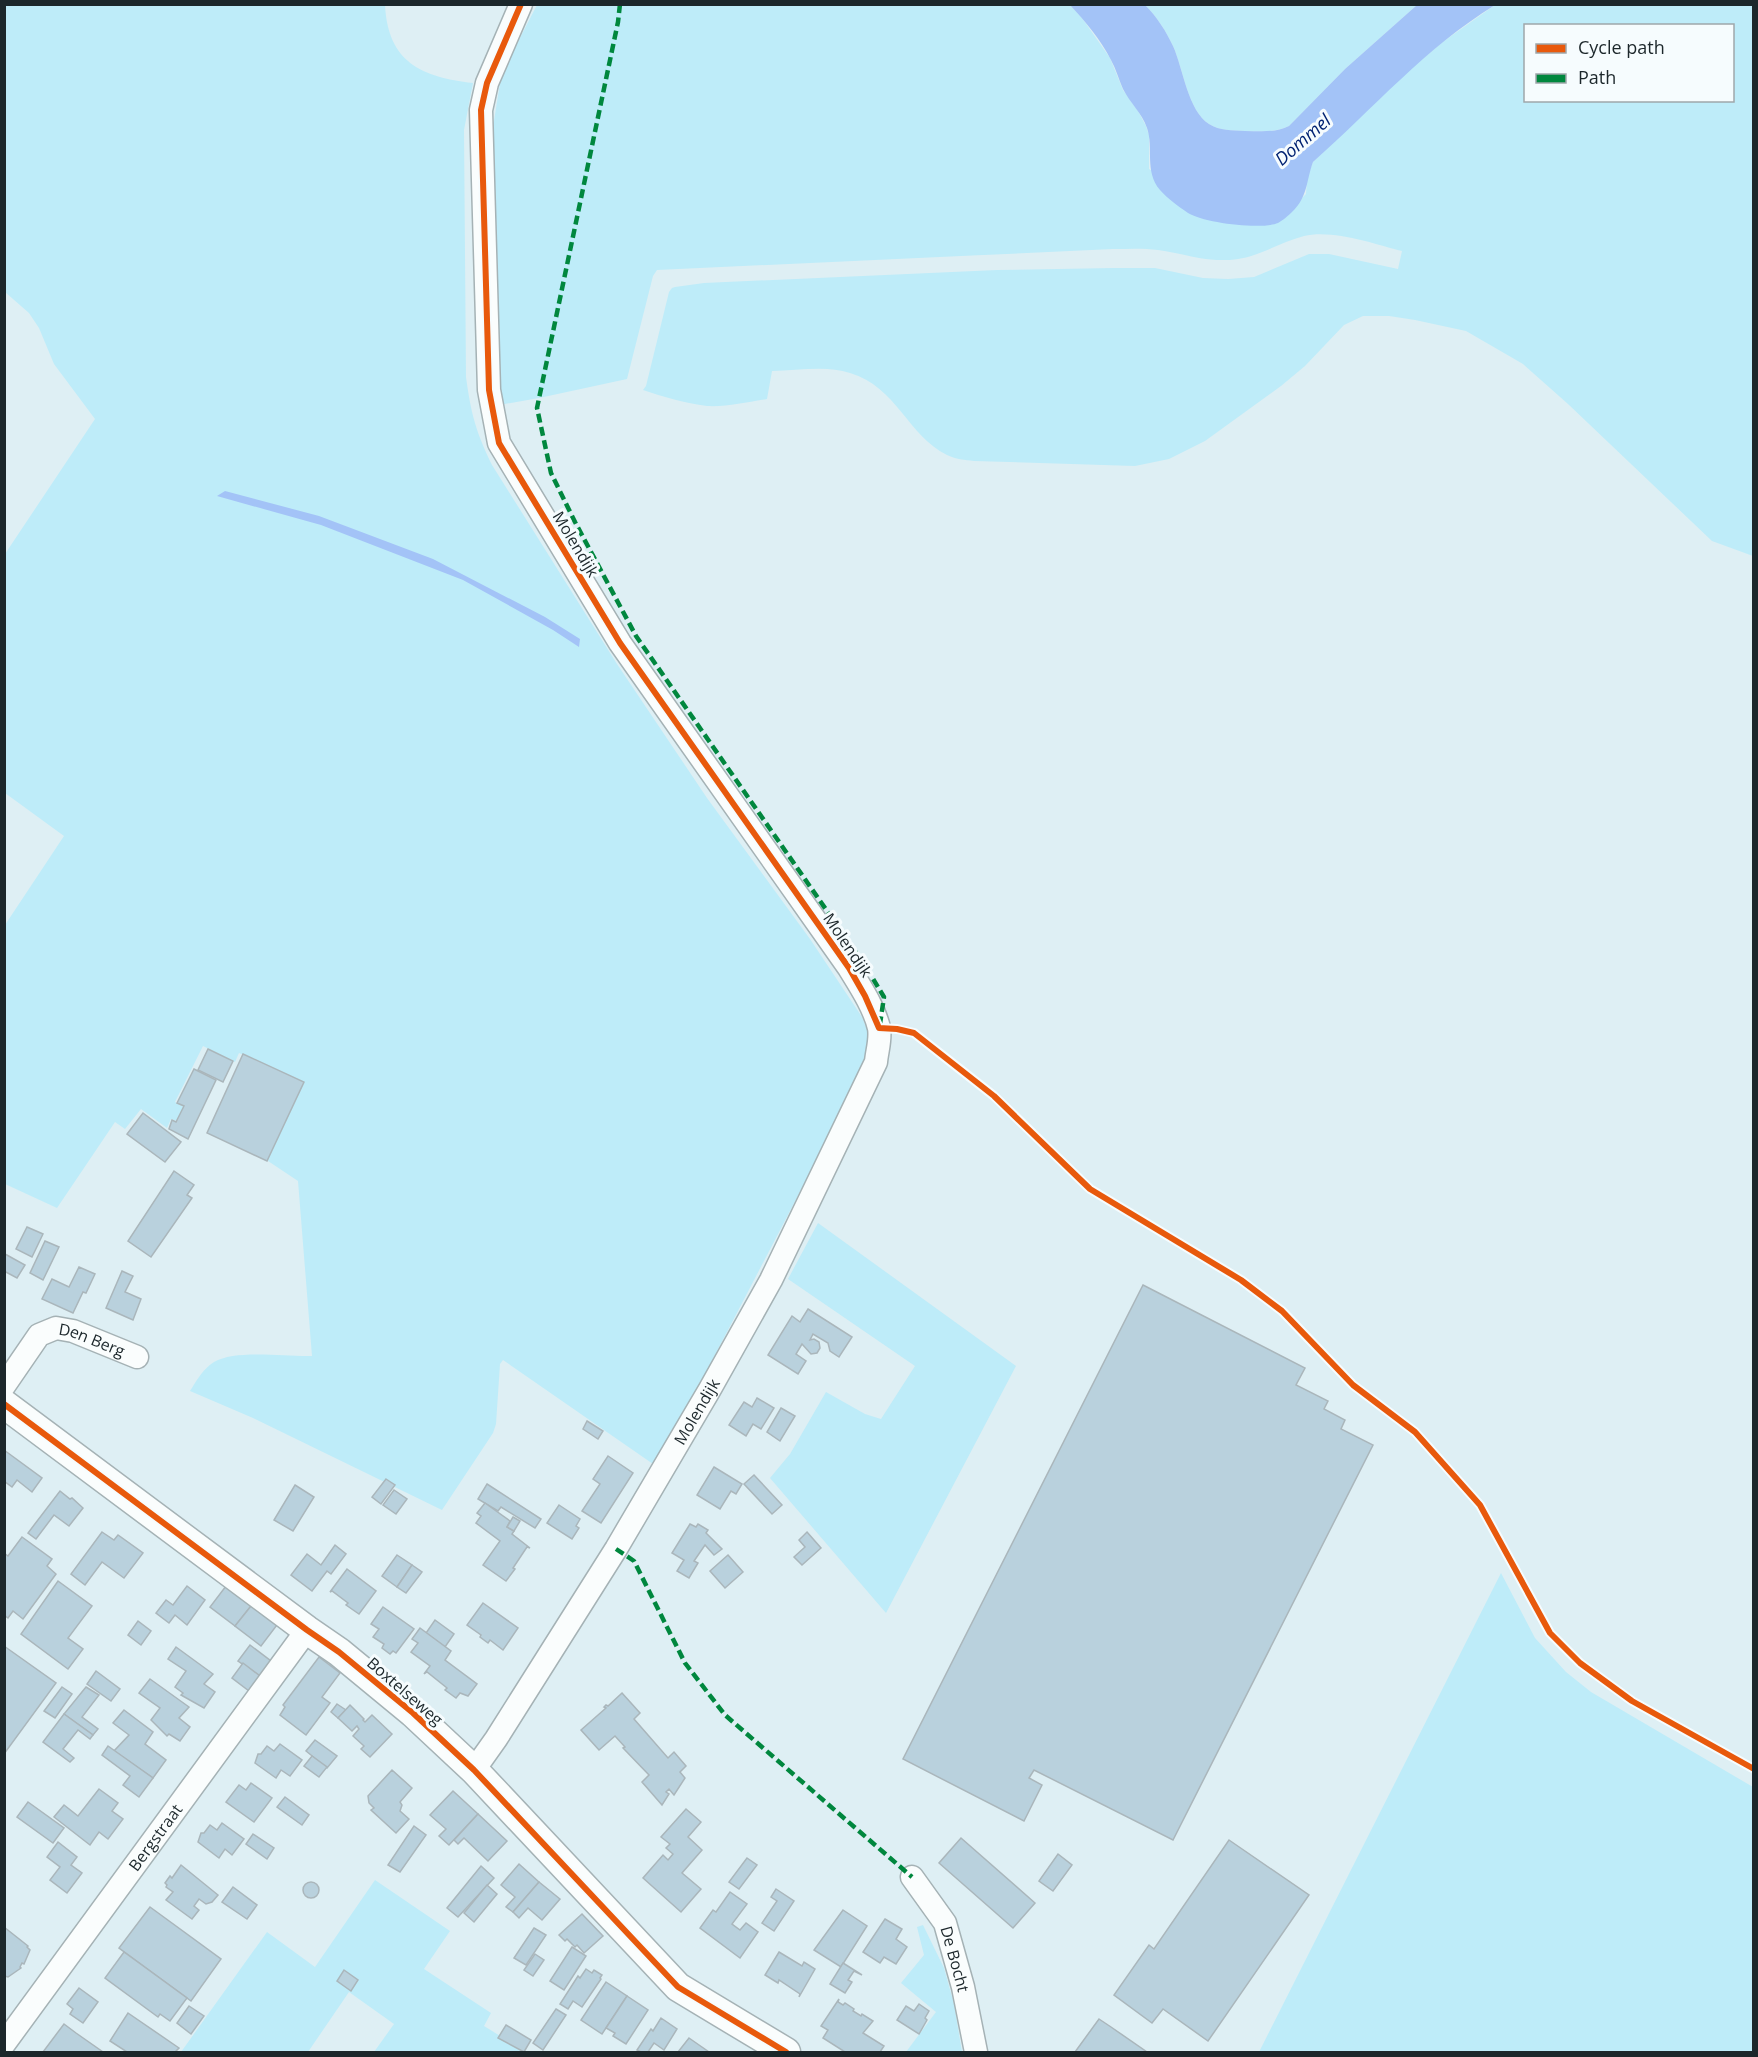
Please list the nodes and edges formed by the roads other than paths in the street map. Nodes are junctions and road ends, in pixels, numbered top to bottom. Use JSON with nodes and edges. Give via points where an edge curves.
{"nodes":[{"id":1,"x":521,"y":4,"type":"edge"},
{"id":2,"x":137,"y":1357,"type":"dead end"},
{"id":3,"x":4,"y":1386,"type":"edge"},
{"id":4,"x":4,"y":1404,"type":"edge"},
{"id":5,"x":307,"y":1630,"type":"junction"},
{"id":6,"x":474,"y":1770,"type":"junction"},
{"id":7,"x":912,"y":1876,"type":"dead end"},
{"id":8,"x":4,"y":2044,"type":"edge"},
{"id":9,"x":786,"y":2052,"type":"edge"},
{"id":10,"x":976,"y":2052,"type":"edge"}],
"edges":[{"from":1,"to":6,"type":"street","name":"Molendijk","via":[[487,83],[481,110],[489,390],[499,443],[620,644],[849,968],[873,1011],[879,1036],[876,1062],[771,1280],[616,1549]]},
{"from":2,"to":3,"type":"street","name":"Den Berg","via":[[56,1328],[39,1335]]},
{"from":4,"to":5,"type":"street","name":"Boxtelseweg"},
{"from":5,"to":6,"type":"street","name":"Boxtelseweg","via":[[413,1713]]},
{"from":5,"to":8,"type":"street","name":"Bergstraat"},
{"from":6,"to":9,"type":"street","name":"Boxtelseweg","via":[[678,1987]]},
{"from":7,"to":10,"type":"street","name":"De Bocht","via":[[945,1923]]}]}
